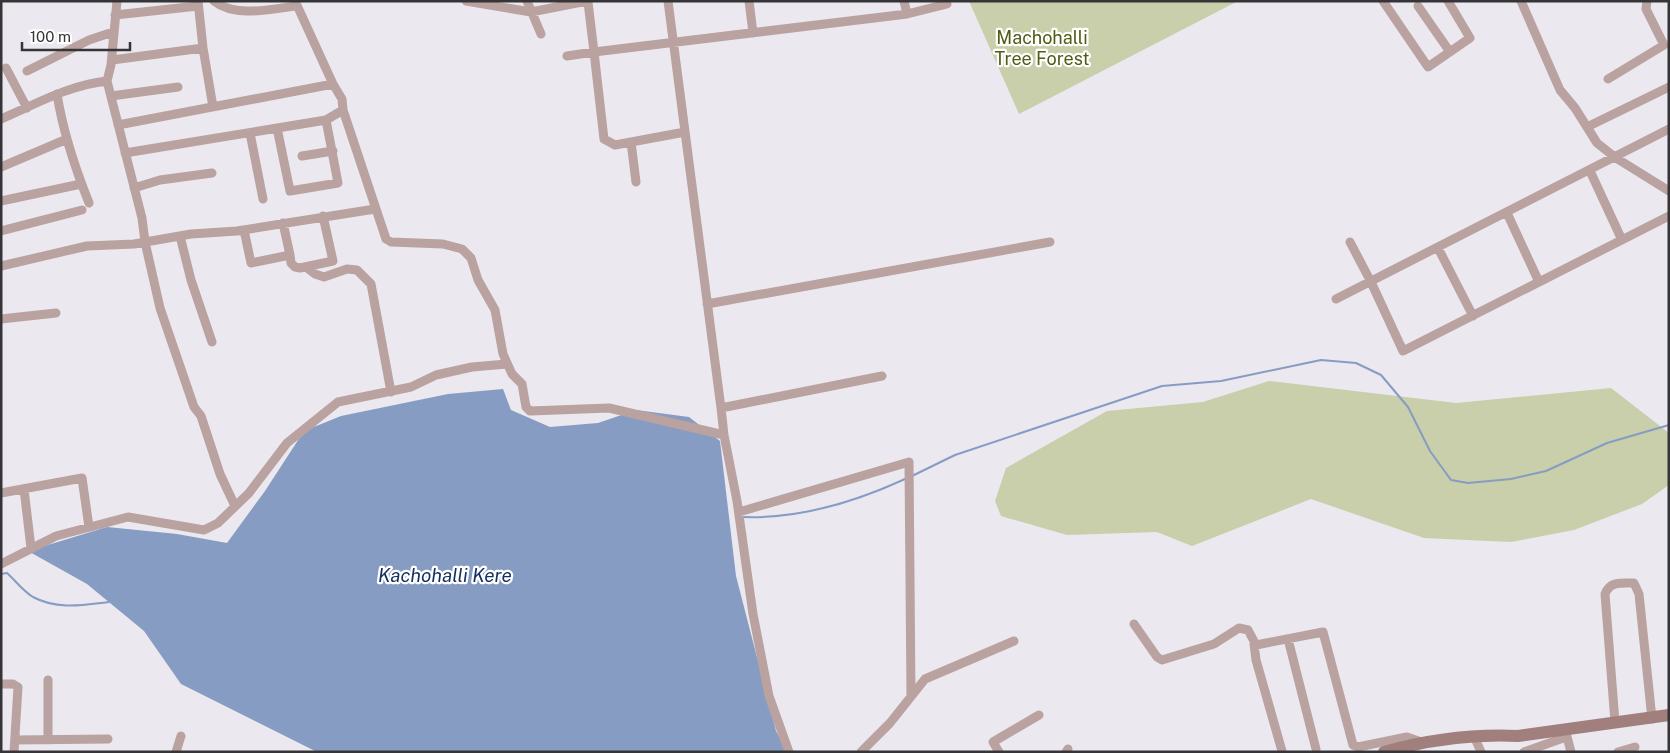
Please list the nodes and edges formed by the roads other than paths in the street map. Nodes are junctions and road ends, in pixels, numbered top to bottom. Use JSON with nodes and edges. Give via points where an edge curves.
{"nodes":[{"id":1,"x":117,"y":1,"type":"edge"},
{"id":2,"x":214,"y":1,"type":"edge"},
{"id":3,"x":466,"y":1,"type":"edge"},
{"id":4,"x":527,"y":1,"type":"edge"},
{"id":5,"x":668,"y":1,"type":"edge"},
{"id":6,"x":749,"y":1,"type":"edge"},
{"id":7,"x":904,"y":1,"type":"edge"},
{"id":8,"x":1383,"y":1,"type":"edge"},
{"id":9,"x":1448,"y":1,"type":"edge"},
{"id":10,"x":1521,"y":1,"type":"edge"},
{"id":11,"x":1647,"y":1,"type":"edge"},
{"id":12,"x":588,"y":2,"type":"edge"},
{"id":13,"x":198,"y":4,"type":"edge"},
{"id":14,"x":296,"y":4,"type":"edge"},
{"id":15,"x":947,"y":4,"type":"dead end"},
{"id":16,"x":1418,"y":6,"type":"dead end"},
{"id":17,"x":531,"y":12,"type":"junction"},
{"id":18,"x":906,"y":14,"type":"junction"},
{"id":19,"x":115,"y":15,"type":"junction"},
{"id":20,"x":113,"y":32,"type":"junction"},
{"id":21,"x":753,"y":33,"type":"junction"},
{"id":22,"x":541,"y":34,"type":"dead end"},
{"id":23,"x":674,"y":43,"type":"junction"},
{"id":24,"x":203,"y":48,"type":"junction"},
{"id":25,"x":594,"y":52,"type":"junction"},
{"id":26,"x":1450,"y":52,"type":"junction"},
{"id":27,"x":567,"y":56,"type":"dead end"},
{"id":28,"x":112,"y":60,"type":"junction"},
{"id":29,"x":6,"y":68,"type":"dead end"},
{"id":30,"x":27,"y":71,"type":"dead end"},
{"id":31,"x":1608,"y":79,"type":"dead end"},
{"id":32,"x":107,"y":82,"type":"junction"},
{"id":33,"x":333,"y":84,"type":"junction"},
{"id":34,"x":178,"y":87,"type":"dead end"},
{"id":35,"x":1669,"y":87,"type":"edge"},
{"id":36,"x":57,"y":94,"type":"junction"},
{"id":37,"x":111,"y":96,"type":"junction"},
{"id":38,"x":213,"y":107,"type":"junction"},
{"id":39,"x":27,"y":108,"type":"junction"},
{"id":40,"x":344,"y":110,"type":"junction"},
{"id":41,"x":1,"y":119,"type":"edge"},
{"id":42,"x":326,"y":120,"type":"junction"},
{"id":43,"x":118,"y":124,"type":"junction"},
{"id":44,"x":1587,"y":126,"type":"junction"},
{"id":45,"x":277,"y":128,"type":"junction"},
{"id":46,"x":1669,"y":129,"type":"edge"},
{"id":47,"x":685,"y":132,"type":"junction"},
{"id":48,"x":250,"y":133,"type":"junction"},
{"id":49,"x":67,"y":139,"type":"junction"},
{"id":50,"x":631,"y":142,"type":"junction"},
{"id":51,"x":333,"y":151,"type":"junction"},
{"id":52,"x":125,"y":153,"type":"junction"},
{"id":53,"x":302,"y":156,"type":"dead end"},
{"id":54,"x":1616,"y":158,"type":"junction"},
{"id":55,"x":1,"y":167,"type":"edge"},
{"id":56,"x":1590,"y":171,"type":"junction"},
{"id":57,"x":212,"y":173,"type":"dead end"},
{"id":58,"x":636,"y":182,"type":"dead end"},
{"id":59,"x":82,"y":184,"type":"junction"},
{"id":60,"x":134,"y":188,"type":"junction"},
{"id":61,"x":1669,"y":191,"type":"edge"},
{"id":62,"x":263,"y":200,"type":"dead end"},
{"id":63,"x":1,"y":201,"type":"edge"},
{"id":64,"x":89,"y":203,"type":"dead end"},
{"id":65,"x":375,"y":209,"type":"junction"},
{"id":66,"x":82,"y":210,"type":"dead end"},
{"id":67,"x":1507,"y":213,"type":"junction"},
{"id":68,"x":323,"y":216,"type":"junction"},
{"id":69,"x":1669,"y":216,"type":"edge"},
{"id":70,"x":283,"y":223,"type":"junction"},
{"id":71,"x":244,"y":230,"type":"junction"},
{"id":72,"x":1,"y":231,"type":"edge"},
{"id":73,"x":180,"y":236,"type":"junction"},
{"id":74,"x":1622,"y":240,"type":"junction"},
{"id":75,"x":145,"y":242,"type":"junction"},
{"id":76,"x":1050,"y":242,"type":"dead end"},
{"id":77,"x":1350,"y":242,"type":"dead end"},
{"id":78,"x":1438,"y":248,"type":"junction"},
{"id":79,"x":290,"y":255,"type":"junction"},
{"id":80,"x":1,"y":266,"type":"edge"},
{"id":81,"x":306,"y":267,"type":"junction"},
{"id":82,"x":1371,"y":282,"type":"junction"},
{"id":83,"x":1539,"y":282,"type":"junction"},
{"id":84,"x":1336,"y":300,"type":"dead end"},
{"id":85,"x":707,"y":304,"type":"junction"},
{"id":86,"x":56,"y":313,"type":"dead end"},
{"id":87,"x":1473,"y":316,"type":"junction"},
{"id":88,"x":1,"y":319,"type":"edge"},
{"id":89,"x":212,"y":342,"type":"dead end"},
{"id":90,"x":507,"y":364,"type":"junction"},
{"id":91,"x":882,"y":376,"type":"dead end"},
{"id":92,"x":392,"y":392,"type":"junction"},
{"id":93,"x":721,"y":408,"type":"junction"},
{"id":94,"x":724,"y":436,"type":"junction"},
{"id":95,"x":24,"y":489,"type":"junction"},
{"id":96,"x":1,"y":493,"type":"edge"},
{"id":97,"x":235,"y":506,"type":"junction"},
{"id":98,"x":739,"y":517,"type":"junction"},
{"id":99,"x":89,"y":527,"type":"junction"},
{"id":100,"x":31,"y":548,"type":"junction"},
{"id":101,"x":1,"y":564,"type":"edge"},
{"id":102,"x":1134,"y":624,"type":"dead end"},
{"id":103,"x":1288,"y":639,"type":"junction"},
{"id":104,"x":1014,"y":641,"type":"dead end"},
{"id":105,"x":1254,"y":644,"type":"junction"},
{"id":106,"x":48,"y":680,"type":"dead end"},
{"id":107,"x":1,"y":684,"type":"edge"},
{"id":108,"x":911,"y":696,"type":"junction"},
{"id":109,"x":1039,"y":715,"type":"dead end"},
{"id":110,"x":1669,"y":715,"type":"edge"},
{"id":111,"x":1652,"y":718,"type":"junction"},
{"id":112,"x":1615,"y":722,"type":"junction"},
{"id":113,"x":1566,"y":733,"type":"junction"},
{"id":114,"x":181,"y":736,"type":"dead end"},
{"id":115,"x":1474,"y":736,"type":"junction"},
{"id":116,"x":108,"y":739,"type":"dead end"},
{"id":117,"x":15,"y":740,"type":"junction"},
{"id":118,"x":48,"y":740,"type":"junction"},
{"id":119,"x":1430,"y":745,"type":"edge"},
{"id":120,"x":1635,"y":747,"type":"dead end"},
{"id":121,"x":1316,"y":749,"type":"dead end"},
{"id":122,"x":1402,"y":749,"type":"edge"},
{"id":123,"x":1282,"y":751,"type":"edge"},
{"id":124,"x":14,"y":752,"type":"edge"},
{"id":125,"x":176,"y":752,"type":"edge"},
{"id":126,"x":789,"y":752,"type":"edge"},
{"id":127,"x":862,"y":752,"type":"edge"},
{"id":128,"x":999,"y":752,"type":"edge"},
{"id":129,"x":1384,"y":752,"type":"edge"},
{"id":130,"x":1481,"y":752,"type":"edge"},
{"id":131,"x":1524,"y":752,"type":"edge"},
{"id":132,"x":1571,"y":752,"type":"edge"},
{"id":133,"x":1618,"y":752,"type":"edge"}],
"edges":[{"from":1,"to":19,"type":"street"},
{"from":2,"to":14,"type":"street","via":[[220,6],[253,11]]},
{"from":3,"to":17,"type":"street"},
{"from":4,"to":17,"type":"street"},
{"from":5,"to":23,"type":"street"},
{"from":6,"to":21,"type":"street"},
{"from":7,"to":18,"type":"street"},
{"from":8,"to":26,"type":"street","via":[[1428,67]]},
{"from":9,"to":26,"type":"street","via":[[1470,38]]},
{"from":10,"to":44,"type":"street","via":[[1560,90]]},
{"from":11,"to":31,"type":"street","via":[[1646,9],[1664,45]]},
{"from":12,"to":17,"type":"street"},
{"from":12,"to":25,"type":"street"},
{"from":13,"to":19,"type":"street"},
{"from":13,"to":24,"type":"street"},
{"from":14,"to":33,"type":"street"},
{"from":15,"to":18,"type":"street"},
{"from":16,"to":26,"type":"street"},
{"from":17,"to":22,"type":"street"},
{"from":18,"to":21,"type":"street"},
{"from":19,"to":20,"type":"street"},
{"from":20,"to":28,"type":"street"},
{"from":20,"to":30,"type":"street","via":[[89,40]]},
{"from":21,"to":23,"type":"street"},
{"from":23,"to":25,"type":"street"},
{"from":23,"to":47,"type":"street"},
{"from":24,"to":28,"type":"street"},
{"from":24,"to":38,"type":"street"},
{"from":25,"to":27,"type":"street"},
{"from":25,"to":50,"type":"street","via":[[604,139],[615,145]]},
{"from":28,"to":32,"type":"street"},
{"from":29,"to":39,"type":"street"},
{"from":32,"to":36,"type":"street","via":[[89,83]]},
{"from":32,"to":37,"type":"street"},
{"from":33,"to":38,"type":"street"},
{"from":33,"to":40,"type":"street"},
{"from":34,"to":37,"type":"street"},
{"from":35,"to":44,"type":"street"},
{"from":36,"to":39,"type":"street"},
{"from":36,"to":49,"type":"street"},
{"from":37,"to":43,"type":"street"},
{"from":38,"to":43,"type":"street"},
{"from":39,"to":41,"type":"street"},
{"from":40,"to":42,"type":"street"},
{"from":40,"to":65,"type":"street"},
{"from":42,"to":45,"type":"street"},
{"from":42,"to":51,"type":"street"},
{"from":43,"to":52,"type":"street"},
{"from":44,"to":54,"type":"street","via":[[1597,143]]},
{"from":45,"to":48,"type":"street"},
{"from":45,"to":51,"type":"street","via":[[290,191],[338,183]]},
{"from":46,"to":54,"type":"street"},
{"from":47,"to":50,"type":"street"},
{"from":47,"to":85,"type":"street"},
{"from":48,"to":52,"type":"street"},
{"from":48,"to":62,"type":"street"},
{"from":49,"to":55,"type":"street"},
{"from":49,"to":59,"type":"street"},
{"from":50,"to":58,"type":"street"},
{"from":51,"to":53,"type":"street"},
{"from":52,"to":60,"type":"street"},
{"from":54,"to":56,"type":"street"},
{"from":54,"to":61,"type":"street"},
{"from":56,"to":67,"type":"street"},
{"from":56,"to":74,"type":"street"},
{"from":57,"to":60,"type":"street","via":[[160,180]]},
{"from":59,"to":63,"type":"street"},
{"from":59,"to":64,"type":"street"},
{"from":60,"to":75,"type":"street"},
{"from":65,"to":68,"type":"street"},
{"from":65,"to":90,"type":"street","via":[[386,238],[391,242],[450,246],[462,249],[471,258],[478,280],[495,310]]},
{"from":66,"to":72,"type":"street"},
{"from":67,"to":78,"type":"street"},
{"from":67,"to":83,"type":"street"},
{"from":68,"to":70,"type":"street"},
{"from":68,"to":81,"type":"street","via":[[333,261]]},
{"from":69,"to":74,"type":"street"},
{"from":70,"to":71,"type":"street"},
{"from":70,"to":79,"type":"street"},
{"from":71,"to":73,"type":"street"},
{"from":71,"to":79,"type":"street","via":[[252,266]]},
{"from":73,"to":75,"type":"street"},
{"from":73,"to":89,"type":"street"},
{"from":74,"to":83,"type":"street"},
{"from":75,"to":80,"type":"street","via":[[87,246]]},
{"from":75,"to":97,"type":"street","via":[[158,300],[183,377]]},
{"from":76,"to":85,"type":"street"},
{"from":77,"to":82,"type":"street"},
{"from":78,"to":82,"type":"street"},
{"from":78,"to":87,"type":"street"},
{"from":79,"to":81,"type":"street","via":[[295,267]]},
{"from":81,"to":92,"type":"street","via":[[324,277],[348,269],[358,270],[371,284]]},
{"from":82,"to":84,"type":"street"},
{"from":82,"to":87,"type":"street","via":[[1403,351]]},
{"from":83,"to":87,"type":"street"},
{"from":85,"to":93,"type":"street"},
{"from":86,"to":88,"type":"street"},
{"from":90,"to":92,"type":"street","via":[[436,375]]},
{"from":90,"to":94,"type":"street","via":[[522,384],[526,407],[530,411],[609,408]]},
{"from":91,"to":93,"type":"street"},
{"from":92,"to":97,"type":"street","via":[[338,402],[329,408],[287,443],[249,493]]},
{"from":93,"to":94,"type":"street"},
{"from":94,"to":98,"type":"street"},
{"from":95,"to":96,"type":"street"},
{"from":95,"to":99,"type":"street","via":[[82,478]]},
{"from":95,"to":100,"type":"street"},
{"from":97,"to":99,"type":"street","via":[[218,524],[204,530],[128,517]]},
{"from":98,"to":108,"type":"street","via":[[909,462]]},
{"from":98,"to":126,"type":"street","via":[[753,614],[770,696]]},
{"from":99,"to":100,"type":"street","via":[[56,536]]},
{"from":100,"to":101,"type":"street"},
{"from":102,"to":105,"type":"street","via":[[1157,658],[1162,660],[1214,644],[1239,628],[1248,630]]},
{"from":103,"to":105,"type":"street"},
{"from":103,"to":119,"type":"street","via":[[1323,632],[1353,745],[1358,747],[1407,736]]},
{"from":103,"to":121,"type":"street"},
{"from":104,"to":108,"type":"street","via":[[925,679]]},
{"from":105,"to":123,"type":"street"},
{"from":106,"to":118,"type":"street"},
{"from":107,"to":117,"type":"street","via":[[18,687]]},
{"from":108,"to":127,"type":"street"},
{"from":109,"to":128,"type":"street","via":[[994,742]]},
{"from":110,"to":111,"type":"street"},
{"from":111,"to":112,"type":"street"},
{"from":111,"to":112,"type":"street","via":[[1639,594],[1634,583],[1614,584],[1605,594]]},
{"from":112,"to":113,"type":"street"},
{"from":113,"to":115,"type":"street"},
{"from":113,"to":131,"type":"street"},
{"from":113,"to":132,"type":"street"},
{"from":114,"to":125,"type":"street"},
{"from":115,"to":119,"type":"street"},
{"from":115,"to":130,"type":"street"},
{"from":116,"to":118,"type":"street"},
{"from":117,"to":118,"type":"street"},
{"from":117,"to":124,"type":"street"},
{"from":119,"to":122,"type":"street"},
{"from":120,"to":133,"type":"street"},
{"from":122,"to":129,"type":"street"}]}
